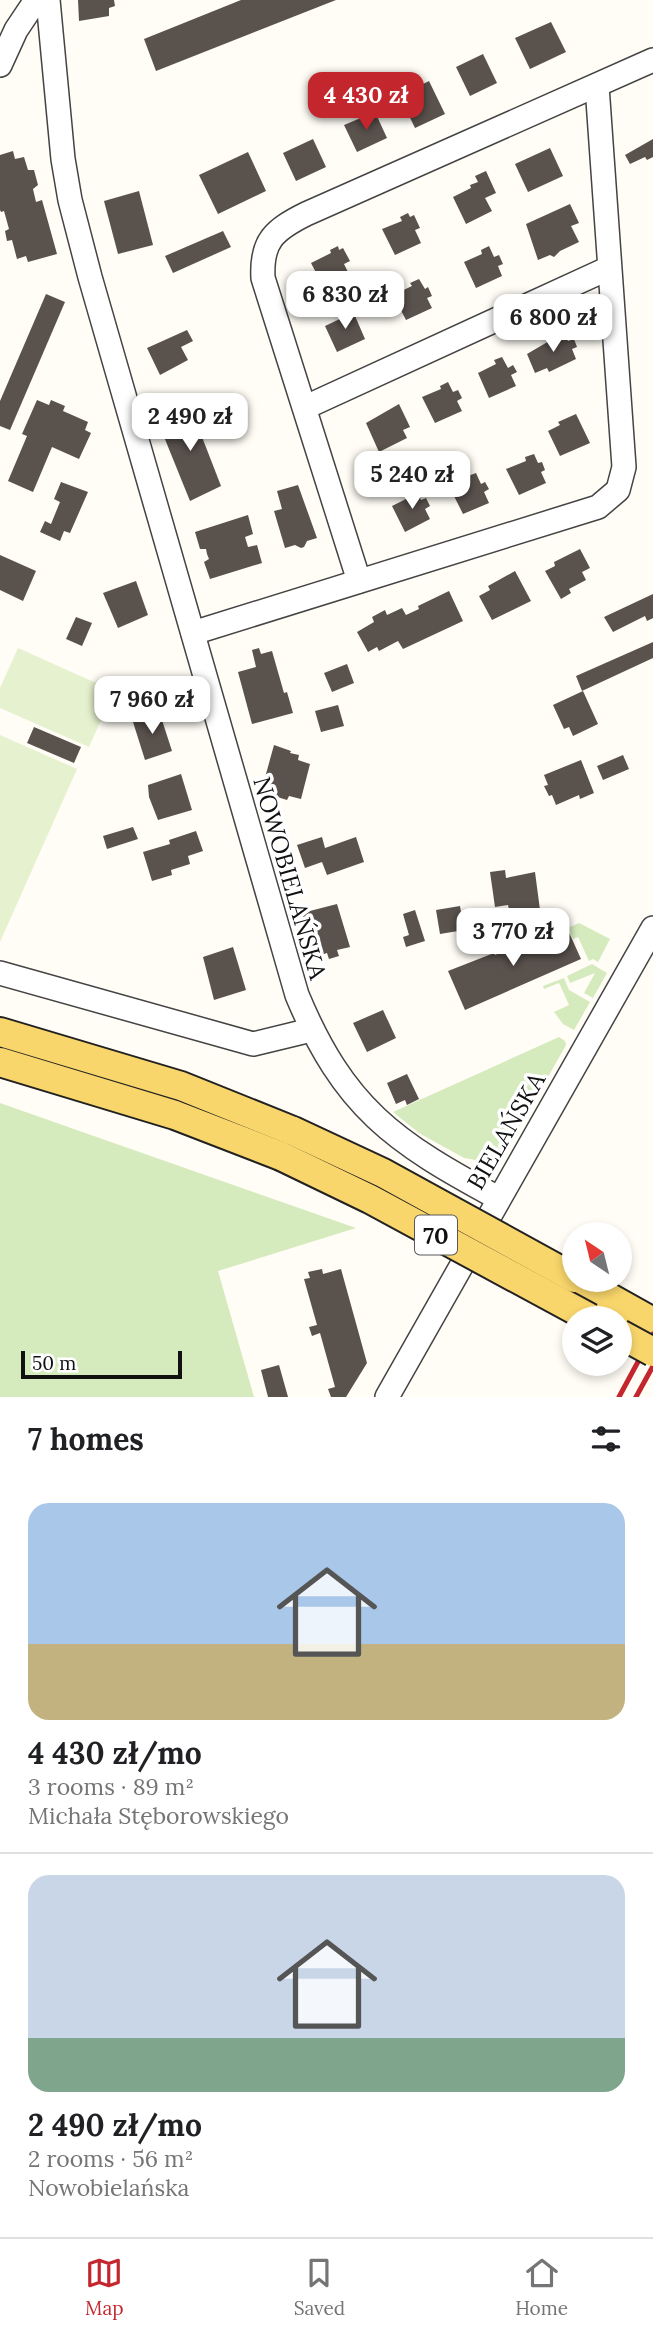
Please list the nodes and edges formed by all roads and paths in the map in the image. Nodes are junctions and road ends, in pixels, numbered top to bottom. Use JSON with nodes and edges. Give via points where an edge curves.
{"nodes":[{"id":1,"x":36,"y":0,"type":"edge"},
{"id":2,"x":48,"y":0,"type":"edge"},
{"id":3,"x":653,"y":60,"type":"edge"},
{"id":4,"x":0,"y":65,"type":"edge"},
{"id":5,"x":597,"y":86,"type":"junction"},
{"id":6,"x":609,"y":268,"type":"junction"},
{"id":7,"x":306,"y":407,"type":"junction"},
{"id":8,"x":359,"y":580,"type":"junction"},
{"id":9,"x":193,"y":633,"type":"junction"},
{"id":10,"x":653,"y":928,"type":"edge"},
{"id":11,"x":0,"y":973,"type":"edge"},
{"id":12,"x":311,"y":1030,"type":"junction"},
{"id":13,"x":0,"y":1032,"type":"edge"},
{"id":14,"x":0,"y":1062,"type":"edge"},
{"id":15,"x":287,"y":1144,"type":"junction"},
{"id":16,"x":498,"y":1198,"type":"junction"},
{"id":17,"x":562,"y":1272,"type":"edge"},
{"id":18,"x":599,"y":1292,"type":"edge"},
{"id":19,"x":568,"y":1306,"type":"edge"},
{"id":20,"x":653,"y":1322,"type":"edge"},
{"id":21,"x":632,"y":1341,"type":"edge"},
{"id":22,"x":653,"y":1352,"type":"edge"},
{"id":23,"x":387,"y":1397,"type":"edge"}],
"edges":[{"from":1,"to":4,"type":"street"},
{"from":2,"to":9,"type":"street","name":"NOWOBIELAŃSKA","via":[[70,200]]},
{"from":3,"to":5,"type":"street"},
{"from":5,"to":6,"type":"street"},
{"from":5,"to":7,"type":"street","via":[[306,214],[275,234],[264,252],[263,278]]},
{"from":6,"to":7,"type":"street"},
{"from":6,"to":8,"type":"street","via":[[624,467],[618,489],[598,507]]},
{"from":7,"to":8,"type":"street"},
{"from":8,"to":9,"type":"street"},
{"from":9,"to":12,"type":"street","name":"NOWOBIELAŃSKA","via":[[282,947]]},
{"from":10,"to":16,"type":"street","name":"BIELAŃSKA"},
{"from":11,"to":12,"type":"street","via":[[253,1044]]},
{"from":12,"to":16,"type":"street","name":"NOWOBIELAŃSKA","via":[[337,1074],[379,1124]]},
{"from":13,"to":15,"type":"main road","number":"70","via":[[181,1086]]},
{"from":14,"to":15,"type":"main road","number":"70"},
{"from":15,"to":17,"type":"main road","number":"70","bridge":true,"via":[[383,1173]]},
{"from":15,"to":19,"type":"main road","number":"70","bridge":true,"via":[[370,1199]]},
{"from":16,"to":23,"type":"street","name":"BIELAŃSKA"},
{"from":18,"to":20,"type":"main road","number":"70"},
{"from":21,"to":22,"type":"main road","bridge":true}]}
